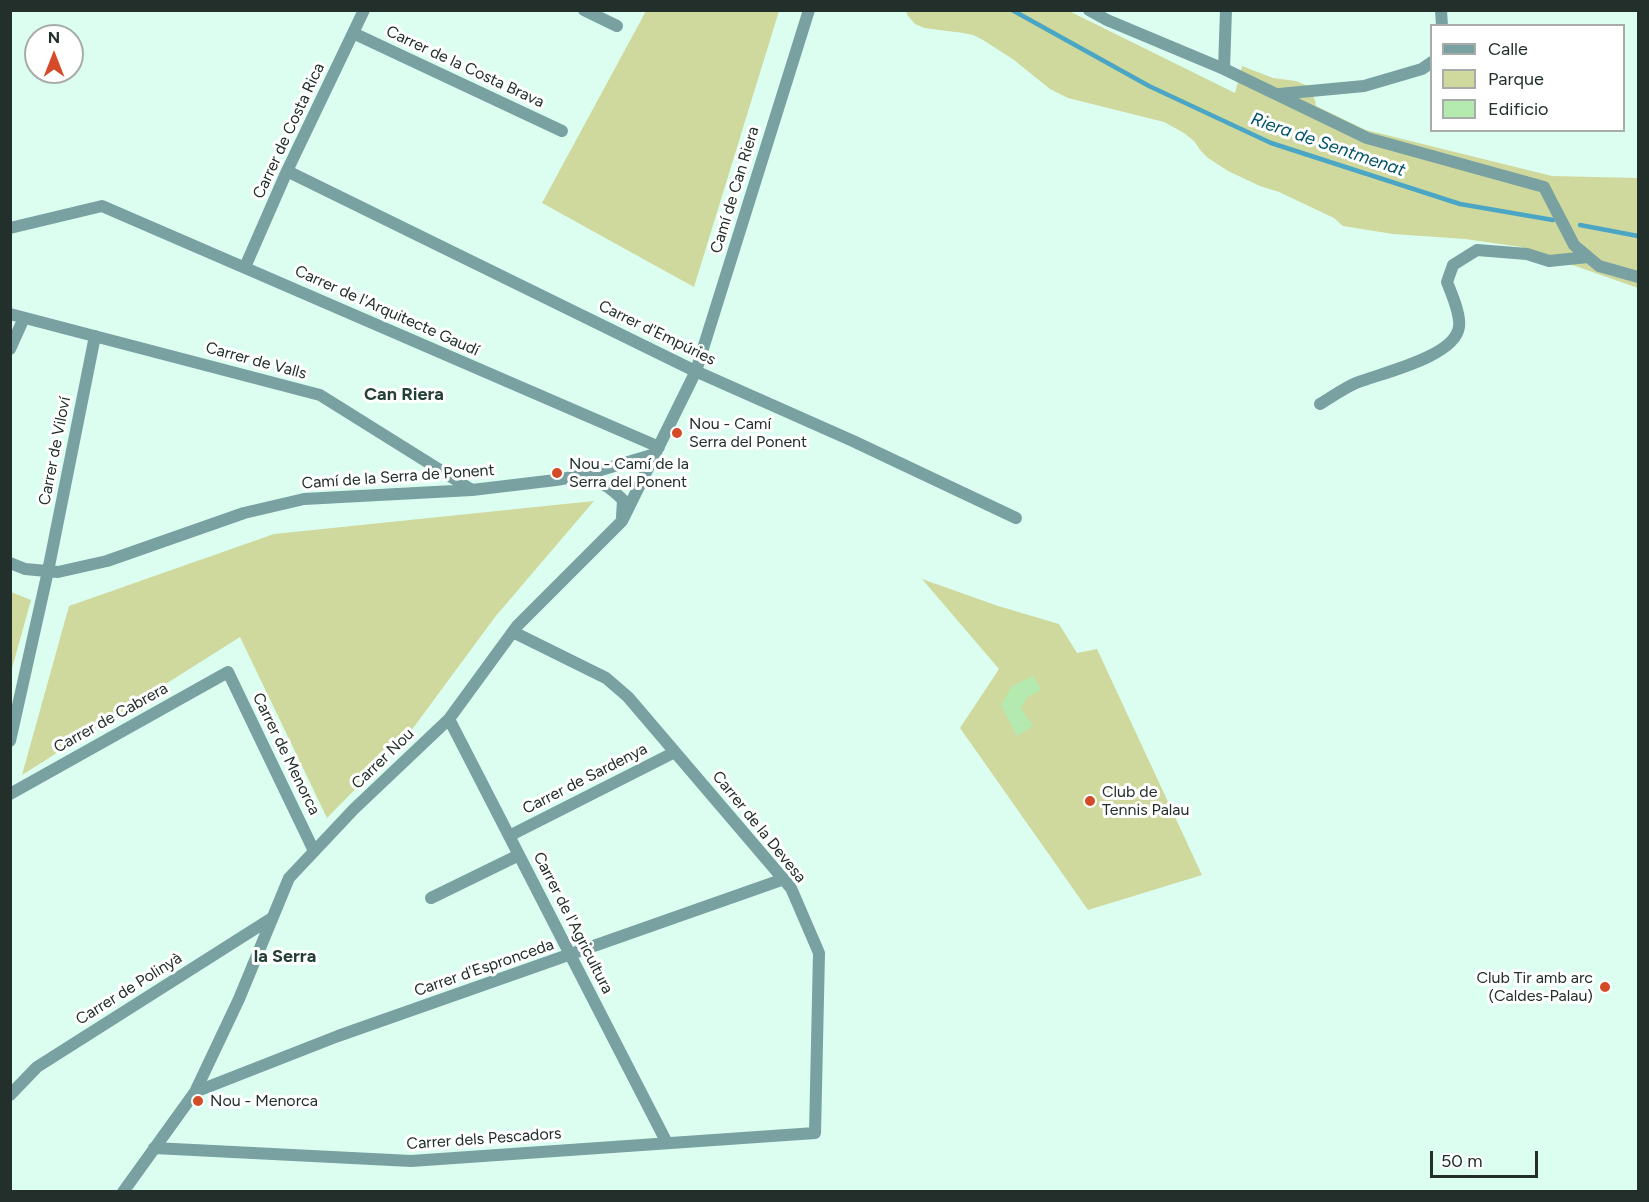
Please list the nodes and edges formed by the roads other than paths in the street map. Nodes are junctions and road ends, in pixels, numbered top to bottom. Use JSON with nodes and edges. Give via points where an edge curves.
{"nodes":[{"id":1,"x":364,"y":10,"type":"edge"},
{"id":2,"x":584,"y":10,"type":"edge"},
{"id":3,"x":1089,"y":10,"type":"edge"},
{"id":4,"x":1226,"y":10,"type":"edge"},
{"id":5,"x":806,"y":13,"type":"edge"},
{"id":6,"x":617,"y":26,"type":"dead end"},
{"id":7,"x":353,"y":33,"type":"junction"},
{"id":8,"x":1430,"y":64,"type":"edge"},
{"id":9,"x":1224,"y":69,"type":"junction"},
{"id":10,"x":1276,"y":94,"type":"junction"},
{"id":11,"x":562,"y":131,"type":"dead end"},
{"id":12,"x":287,"y":171,"type":"junction"},
{"id":13,"x":11,"y":228,"type":"edge"},
{"id":14,"x":1588,"y":257,"type":"junction"},
{"id":15,"x":245,"y":267,"type":"junction"},
{"id":16,"x":1638,"y":277,"type":"edge"},
{"id":17,"x":10,"y":314,"type":"edge"},
{"id":18,"x":24,"y":318,"type":"junction"},
{"id":19,"x":95,"y":336,"type":"junction"},
{"id":20,"x":10,"y":349,"type":"edge"},
{"id":21,"x":696,"y":371,"type":"junction"},
{"id":22,"x":1320,"y":404,"type":"dead end"},
{"id":23,"x":657,"y":451,"type":"junction"},
{"id":24,"x":584,"y":476,"type":"junction"},
{"id":25,"x":472,"y":490,"type":"junction"},
{"id":26,"x":1016,"y":518,"type":"dead end"},
{"id":27,"x":622,"y":521,"type":"junction"},
{"id":28,"x":10,"y":563,"type":"edge"},
{"id":29,"x":48,"y":571,"type":"junction"},
{"id":30,"x":513,"y":632,"type":"junction"},
{"id":31,"x":228,"y":672,"type":"joint"},
{"id":32,"x":449,"y":719,"type":"junction"},
{"id":33,"x":10,"y":741,"type":"edge"},
{"id":34,"x":675,"y":752,"type":"junction"},
{"id":35,"x":10,"y":794,"type":"edge"},
{"id":36,"x":509,"y":836,"type":"junction"},
{"id":37,"x":314,"y":851,"type":"junction"},
{"id":38,"x":519,"y":855,"type":"junction"},
{"id":39,"x":784,"y":879,"type":"junction"},
{"id":40,"x":431,"y":898,"type":"dead end"},
{"id":41,"x":272,"y":918,"type":"junction"},
{"id":42,"x":570,"y":955,"type":"junction"},
{"id":43,"x":195,"y":1092,"type":"junction"},
{"id":44,"x":10,"y":1095,"type":"edge"},
{"id":45,"x":815,"y":1133,"type":"joint"},
{"id":46,"x":667,"y":1143,"type":"junction"},
{"id":47,"x":154,"y":1148,"type":"junction"},
{"id":48,"x":123,"y":1191,"type":"edge"}],
"edges":[{"from":1,"to":7,"type":"street","name":"Carrer de Costa Rica"},
{"from":2,"to":6,"type":"street"},
{"from":3,"to":9,"type":"street"},
{"from":4,"to":9,"type":"street"},
{"from":5,"to":21,"type":"street","name":"Camí de Can Riera"},
{"from":7,"to":11,"type":"street","name":"Carrer de la Costa Brava"},
{"from":7,"to":12,"type":"street","name":"Carrer de Costa Rica"},
{"from":8,"to":10,"type":"street","via":[[1364,86]]},
{"from":9,"to":10,"type":"street"},
{"from":10,"to":14,"type":"street","via":[[1367,138],[1544,187],[1574,245]]},
{"from":12,"to":15,"type":"street","name":"Carrer de Costa Rica"},
{"from":12,"to":21,"type":"street","name":"Carrer d'Empúries"},
{"from":13,"to":15,"type":"street","name":"Carrer de l'Arquitecte Gaudí","via":[[102,206]]},
{"from":14,"to":16,"type":"street","via":[[1599,266]]},
{"from":14,"to":22,"type":"street","via":[[1549,261],[1527,254],[1478,250],[1453,265],[1447,282],[1457,310],[1459,327],[1454,338],[1438,353],[1354,384]]},
{"from":15,"to":23,"type":"street","name":"Carrer de l'Arquitecte Gaudí"},
{"from":17,"to":18,"type":"street","name":"Carrer de Valls"},
{"from":18,"to":19,"type":"street","name":"Carrer de Valls"},
{"from":18,"to":20,"type":"street"},
{"from":19,"to":25,"type":"street","name":"Carrer de Valls","via":[[320,395]]},
{"from":19,"to":29,"type":"street","name":"Carrer de Viloví"},
{"from":21,"to":23,"type":"street","name":"Carrer Nou"},
{"from":21,"to":26,"type":"street","name":"Carrer d'Empúries"},
{"from":23,"to":24,"type":"street","name":"Camí de la Serra de Ponent"},
{"from":23,"to":27,"type":"street","name":"Carrer Nou"},
{"from":24,"to":25,"type":"street","name":"Camí de la Serra de Ponent"},
{"from":24,"to":27,"type":"street","via":[[612,488],[623,500]]},
{"from":25,"to":29,"type":"street","name":"Camí de la Serra de Ponent","via":[[304,499],[244,513],[107,561]]},
{"from":27,"to":30,"type":"street","name":"Carrer Nou"},
{"from":28,"to":29,"type":"street","name":"Camí de la Serra de Ponent"},
{"from":29,"to":33,"type":"street","name":"Carrer de Viloví"},
{"from":30,"to":32,"type":"street","name":"Carrer Nou"},
{"from":30,"to":34,"type":"street","name":"Carrer de la Devesa","via":[[606,678],[628,697]]},
{"from":31,"to":35,"type":"street","name":"Carrer de Cabrera"},
{"from":31,"to":37,"type":"street","name":"Carrer de Menorca"},
{"from":32,"to":36,"type":"street","name":"Carrer de l'Agricultura"},
{"from":32,"to":37,"type":"street","name":"Carrer Nou"},
{"from":34,"to":36,"type":"street","name":"Carrer de Sardenya"},
{"from":34,"to":39,"type":"street","name":"Carrer de la Devesa"},
{"from":36,"to":38,"type":"street","name":"Carrer de l'Agricultura"},
{"from":37,"to":41,"type":"street","name":"Carrer Nou","via":[[289,878]]},
{"from":38,"to":40,"type":"street"},
{"from":38,"to":42,"type":"street","name":"Carrer de l'Agricultura"},
{"from":39,"to":42,"type":"street","name":"Carrer d'Espronceda"},
{"from":39,"to":45,"type":"street","name":"Carrer de la Devesa","via":[[819,953]]},
{"from":41,"to":43,"type":"street","name":"Carrer Nou"},
{"from":41,"to":44,"type":"street","name":"Carrer de Polinyà","via":[[37,1067]]},
{"from":42,"to":43,"type":"street","name":"Carrer d'Espronceda","via":[[338,1036]]},
{"from":42,"to":46,"type":"street","name":"Carrer de l'Agricultura"},
{"from":43,"to":47,"type":"street","name":"Carrer Nou"},
{"from":45,"to":46,"type":"street","name":"Carrer dels Pescadors"},
{"from":46,"to":47,"type":"street","name":"Carrer dels Pescadors","via":[[411,1161]]},
{"from":47,"to":48,"type":"street","name":"Carrer Nou"}]}
